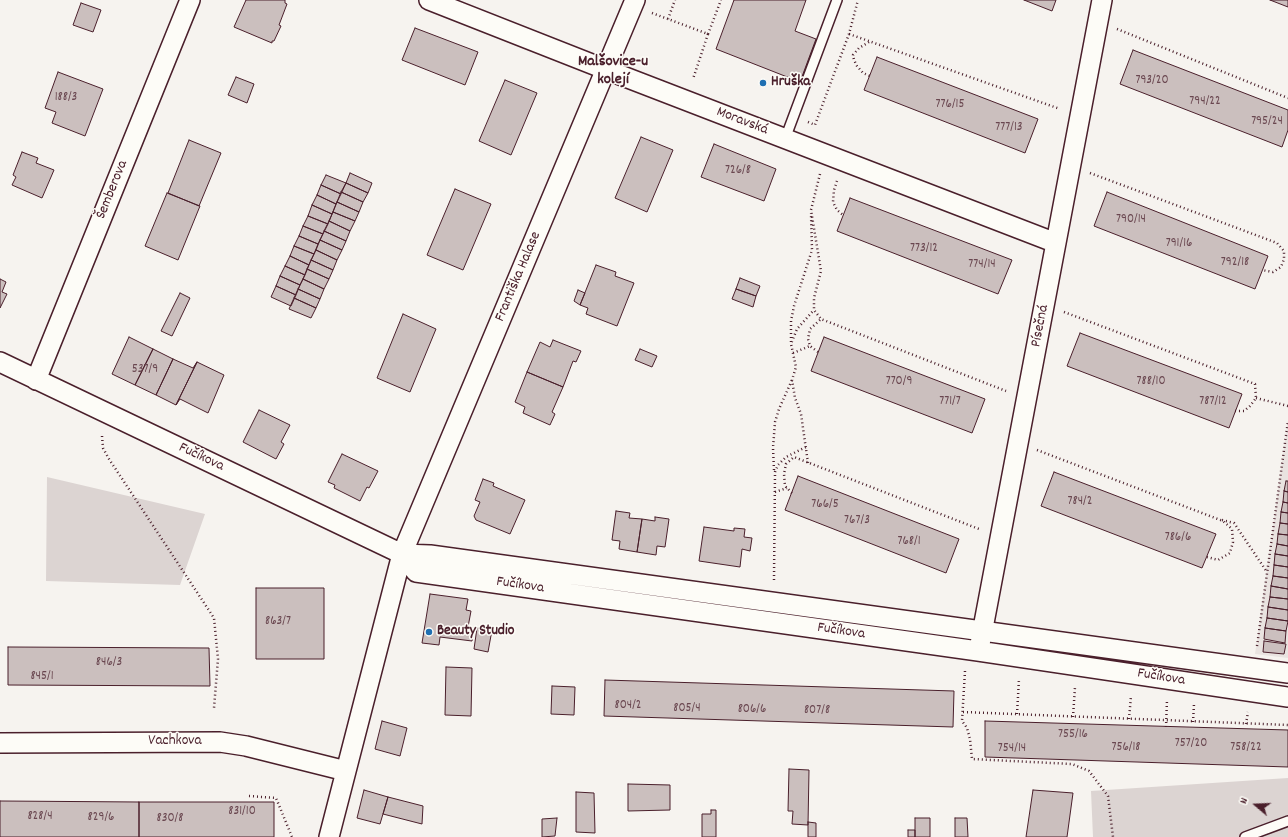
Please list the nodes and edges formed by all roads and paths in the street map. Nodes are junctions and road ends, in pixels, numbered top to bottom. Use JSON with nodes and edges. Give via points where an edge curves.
{"nodes":[{"id":1,"x":190,"y":0,"type":"edge"},
{"id":2,"x":428,"y":0,"type":"edge"},
{"id":3,"x":675,"y":0,"type":"edge"},
{"id":4,"x":721,"y":0,"type":"edge"},
{"id":5,"x":837,"y":0,"type":"edge"},
{"id":6,"x":858,"y":0,"type":"edge"},
{"id":7,"x":1102,"y":0,"type":"edge"},
{"id":8,"x":634,"y":3,"type":"edge"},
{"id":9,"x":668,"y":19,"type":"junction"},
{"id":10,"x":1098,"y":22,"type":"junction"},
{"id":11,"x":708,"y":34,"type":"junction"},
{"id":12,"x":849,"y":34,"type":"junction"},
{"id":13,"x":869,"y":41,"type":"junction"},
{"id":14,"x":607,"y":70,"type":"junction"},
{"id":15,"x":870,"y":76,"type":"dead end"},
{"id":16,"x":700,"y":82,"type":"dead end"},
{"id":17,"x":1288,"y":98,"type":"edge"},
{"id":18,"x":794,"y":117,"type":"junction"},
{"id":19,"x":1080,"y":117,"type":"junction"},
{"id":20,"x":785,"y":139,"type":"junction"},
{"id":21,"x":826,"y":154,"type":"junction"},
{"id":22,"x":843,"y":161,"type":"junction"},
{"id":23,"x":1071,"y":165,"type":"junction"},
{"id":24,"x":812,"y":210,"type":"junction"},
{"id":25,"x":843,"y":215,"type":"dead end"},
{"id":26,"x":1056,"y":243,"type":"junction"},
{"id":27,"x":1284,"y":251,"type":"junction"},
{"id":28,"x":1288,"y":255,"type":"edge"},
{"id":29,"x":1262,"y":270,"type":"dead end"},
{"id":30,"x":1045,"y":304,"type":"junction"},
{"id":31,"x":814,"y":310,"type":"junction"},
{"id":32,"x":821,"y":320,"type":"junction"},
{"id":33,"x":791,"y":344,"type":"junction"},
{"id":34,"x":810,"y":346,"type":"junction"},
{"id":35,"x":818,"y":352,"type":"dead end"},
{"id":36,"x":793,"y":354,"type":"junction"},
{"id":37,"x":0,"y":362,"type":"edge"},
{"id":38,"x":36,"y":380,"type":"junction"},
{"id":39,"x":792,"y":380,"type":"junction"},
{"id":40,"x":1256,"y":398,"type":"junction"},
{"id":41,"x":1026,"y":400,"type":"junction"},
{"id":42,"x":1288,"y":406,"type":"edge"},
{"id":43,"x":1235,"y":411,"type":"dead end"},
{"id":44,"x":1288,"y":421,"type":"edge"},
{"id":45,"x":102,"y":436,"type":"dead end"},
{"id":46,"x":1018,"y":443,"type":"junction"},
{"id":47,"x":806,"y":447,"type":"junction"},
{"id":48,"x":808,"y":463,"type":"junction"},
{"id":49,"x":775,"y":472,"type":"junction"},
{"id":50,"x":787,"y":488,"type":"junction"},
{"id":51,"x":775,"y":492,"type":"junction"},
{"id":52,"x":792,"y":493,"type":"dead end"},
{"id":53,"x":1209,"y":516,"type":"junction"},
{"id":54,"x":1000,"y":537,"type":"junction"},
{"id":55,"x":402,"y":554,"type":"junction"},
{"id":56,"x":1207,"y":557,"type":"dead end"},
{"id":57,"x":1267,"y":572,"type":"junction"},
{"id":58,"x":774,"y":602,"type":"junction"},
{"id":59,"x":982,"y":631,"type":"junction"},
{"id":60,"x":972,"y":651,"type":"junction"},
{"id":61,"x":1021,"y":658,"type":"junction"},
{"id":62,"x":1076,"y":666,"type":"junction"},
{"id":63,"x":1254,"y":669,"type":"junction"},
{"id":64,"x":1288,"y":674,"type":"edge"},
{"id":65,"x":1288,"y":697,"type":"edge"},
{"id":66,"x":214,"y":708,"type":"dead end"},
{"id":67,"x":963,"y":712,"type":"junction"},
{"id":68,"x":1017,"y":714,"type":"junction"},
{"id":69,"x":1073,"y":717,"type":"junction"},
{"id":70,"x":1288,"y":725,"type":"edge"},
{"id":71,"x":0,"y":743,"type":"edge"},
{"id":72,"x":346,"y":771,"type":"junction"},
{"id":73,"x":249,"y":796,"type":"dead end"},
{"id":74,"x":1288,"y":821,"type":"edge"},
{"id":75,"x":292,"y":837,"type":"edge"},
{"id":76,"x":329,"y":837,"type":"edge"},
{"id":77,"x":1113,"y":837,"type":"edge"},
{"id":78,"x":1245,"y":837,"type":"edge"}],
"edges":[{"from":1,"to":38,"type":"street","name":"Šemberova"},
{"from":2,"to":14,"type":"street","name":"Moravská"},
{"from":3,"to":9,"type":"path"},
{"from":4,"to":11,"type":"path"},
{"from":5,"to":18,"type":"lane"},
{"from":6,"to":12,"type":"path"},
{"from":7,"to":10,"type":"street","name":"Písečná"},
{"from":8,"to":9,"type":"path"},
{"from":8,"to":14,"type":"street","name":"Františka Halase"},
{"from":9,"to":11,"type":"path"},
{"from":10,"to":17,"type":"path"},
{"from":10,"to":19,"type":"street","name":"Písečná"},
{"from":11,"to":16,"type":"path","via":[[693,79]]},
{"from":12,"to":13,"type":"path"},
{"from":12,"to":18,"type":"path","via":[[815,125]]},
{"from":13,"to":15,"type":"path","via":[[859,48],[854,60],[863,73]]},
{"from":13,"to":19,"type":"path"},
{"from":14,"to":20,"type":"street","name":"Moravská"},
{"from":14,"to":55,"type":"street","name":"Františka Halase"},
{"from":18,"to":20,"type":"lane"},
{"from":19,"to":23,"type":"street","name":"Písečná"},
{"from":20,"to":21,"type":"street","name":"Moravská"},
{"from":21,"to":22,"type":"street","name":"Moravská"},
{"from":21,"to":24,"type":"path"},
{"from":22,"to":25,"type":"path","via":[[833,202]]},
{"from":22,"to":26,"type":"street","name":"Moravská"},
{"from":23,"to":26,"type":"street","name":"Písečná"},
{"from":23,"to":27,"type":"path","via":[[1277,243]]},
{"from":24,"to":31,"type":"path","via":[[821,271],[814,298]]},
{"from":24,"to":33,"type":"path","via":[[812,250],[794,306]]},
{"from":26,"to":30,"type":"street","name":"Písečná"},
{"from":27,"to":28,"type":"path"},
{"from":27,"to":29,"type":"path","via":[[1281,267],[1273,272]]},
{"from":30,"to":40,"type":"path","via":[[1254,384]]},
{"from":30,"to":41,"type":"street","name":"Písečná"},
{"from":31,"to":32,"type":"path"},
{"from":31,"to":33,"type":"path","via":[[798,330]]},
{"from":32,"to":34,"type":"path","via":[[810,329]]},
{"from":32,"to":41,"type":"path"},
{"from":33,"to":36,"type":"path"},
{"from":34,"to":35,"type":"path"},
{"from":34,"to":36,"type":"path"},
{"from":36,"to":39,"type":"path","via":[[796,367]]},
{"from":37,"to":38,"type":"street","name":"Fučíkova"},
{"from":38,"to":55,"type":"street","name":"Fučíkova"},
{"from":39,"to":47,"type":"path"},
{"from":39,"to":49,"type":"path","via":[[776,422],[773,448]]},
{"from":40,"to":42,"type":"path"},
{"from":40,"to":43,"type":"path","via":[[1244,411]]},
{"from":41,"to":46,"type":"street","name":"Písečná"},
{"from":44,"to":57,"type":"path"},
{"from":45,"to":66,"type":"path","via":[[103,448],[109,459],[214,618],[218,659]]},
{"from":46,"to":53,"type":"path"},
{"from":46,"to":54,"type":"street","name":"Písečná"},
{"from":47,"to":48,"type":"path"},
{"from":47,"to":49,"type":"path","via":[[786,457]]},
{"from":48,"to":50,"type":"path","via":[[794,457],[786,464],[784,486]]},
{"from":48,"to":54,"type":"path"},
{"from":49,"to":51,"type":"path"},
{"from":50,"to":51,"type":"path"},
{"from":50,"to":52,"type":"path"},
{"from":51,"to":58,"type":"path"},
{"from":53,"to":56,"type":"path","via":[[1223,521],[1232,529],[1234,542],[1230,553],[1218,560]]},
{"from":53,"to":57,"type":"path","via":[[1234,523]]},
{"from":54,"to":59,"type":"street","name":"Písečná"},
{"from":55,"to":58,"type":"street","name":"Fučíkova","via":[[430,555]]},
{"from":55,"to":60,"type":"street","name":"Fučíkova","via":[[416,572]]},
{"from":55,"to":72,"type":"street"},
{"from":57,"to":63,"type":"path"},
{"from":58,"to":59,"type":"street","name":"Fučíkova"},
{"from":59,"to":60,"type":"street","name":"Písečná"},
{"from":59,"to":63,"type":"street","name":"Fučíkova"},
{"from":60,"to":61,"type":"street","name":"Fučíkova"},
{"from":60,"to":67,"type":"path"},
{"from":61,"to":62,"type":"street","name":"Fučíkova"},
{"from":61,"to":68,"type":"path"},
{"from":62,"to":65,"type":"street","name":"Fučíkova"},
{"from":62,"to":69,"type":"path"},
{"from":63,"to":64,"type":"street","name":"Fučíkova"},
{"from":67,"to":68,"type":"path"},
{"from":67,"to":77,"type":"path","via":[[962,721],[970,739],[972,759],[1072,764],[1089,771],[1108,796]]},
{"from":68,"to":69,"type":"path"},
{"from":69,"to":70,"type":"path"},
{"from":71,"to":72,"type":"street","name":"Vachkova","via":[[220,742]]},
{"from":72,"to":76,"type":"street"},
{"from":73,"to":75,"type":"path","via":[[276,798]]},
{"from":74,"to":78,"type":"lane"}]}
